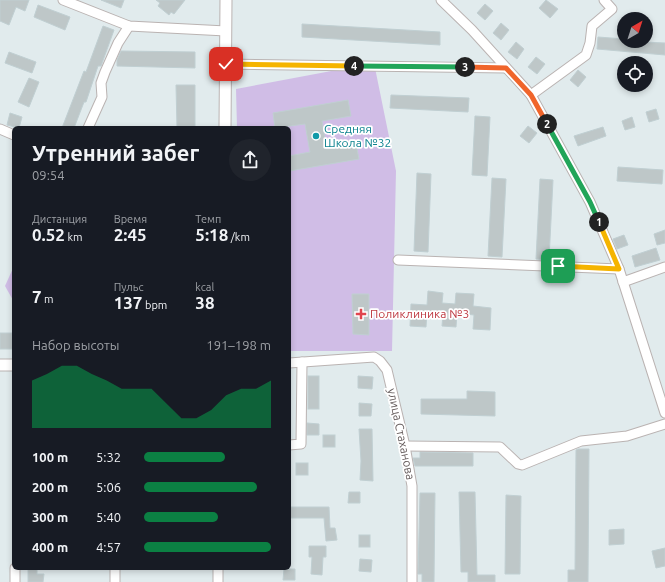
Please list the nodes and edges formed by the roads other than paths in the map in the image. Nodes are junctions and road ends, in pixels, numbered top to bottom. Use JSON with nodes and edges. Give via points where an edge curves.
{"nodes":[{"id":1,"x":63,"y":0,"type":"edge"},
{"id":2,"x":226,"y":0,"type":"edge"},
{"id":3,"x":441,"y":0,"type":"edge"},
{"id":4,"x":604,"y":0,"type":"edge"},
{"id":5,"x":129,"y":26,"type":"junction"},
{"id":6,"x":226,"y":31,"type":"junction"},
{"id":7,"x":226,"y":64,"type":"junction"},
{"id":8,"x":506,"y":68,"type":"junction"},
{"id":9,"x":531,"y":95,"type":"junction"},
{"id":10,"x":89,"y":126,"type":"edge"},
{"id":11,"x":225,"y":126,"type":"edge"},
{"id":12,"x":0,"y":129,"type":"edge"},
{"id":13,"x":12,"y":134,"type":"edge"},
{"id":14,"x":398,"y":260,"type":"dead end"},
{"id":15,"x":665,"y":267,"type":"edge"},
{"id":16,"x":619,"y":269,"type":"junction"},
{"id":17,"x":623,"y":282,"type":"junction"},
{"id":18,"x":302,"y":362,"type":"junction"},
{"id":19,"x":291,"y":363,"type":"edge"},
{"id":20,"x":0,"y":365,"type":"edge"},
{"id":21,"x":12,"y":365,"type":"edge"},
{"id":22,"x":665,"y":413,"type":"edge"},
{"id":23,"x":665,"y":424,"type":"edge"},
{"id":24,"x":291,"y":445,"type":"edge"},
{"id":25,"x":405,"y":446,"type":"junction"},
{"id":26,"x":15,"y":570,"type":"edge"},
{"id":27,"x":115,"y":570,"type":"edge"},
{"id":28,"x":218,"y":570,"type":"edge"},
{"id":29,"x":15,"y":582,"type":"edge"},
{"id":30,"x":115,"y":582,"type":"edge"},
{"id":31,"x":218,"y":582,"type":"edge"},
{"id":32,"x":412,"y":582,"type":"edge"}],
"edges":[{"from":1,"to":5,"type":"street"},
{"from":2,"to":6,"type":"street"},
{"from":3,"to":8,"type":"street"},
{"from":4,"to":9,"type":"street","via":[[612,9],[592,26],[586,55]]},
{"from":5,"to":6,"type":"street"},
{"from":5,"to":10,"type":"street","via":[[105,72],[101,83],[102,97]]},
{"from":6,"to":7,"type":"street"},
{"from":7,"to":8,"type":"street"},
{"from":7,"to":11,"type":"street"},
{"from":8,"to":9,"type":"street"},
{"from":9,"to":16,"type":"street","via":[[590,202]]},
{"from":12,"to":13,"type":"street"},
{"from":14,"to":16,"type":"street"},
{"from":15,"to":17,"type":"street"},
{"from":16,"to":17,"type":"street"},
{"from":17,"to":22,"type":"street"},
{"from":18,"to":19,"type":"street"},
{"from":18,"to":24,"type":"street","via":[[301,444]]},
{"from":18,"to":25,"type":"street","name":"улица Стаханова","via":[[374,357],[380,361],[387,370]]},
{"from":20,"to":21,"type":"street"},
{"from":23,"to":25,"type":"street","via":[[627,436],[581,441],[522,466],[500,447]]},
{"from":25,"to":32,"type":"street","name":"улица Стаханова","via":[[412,486]]},
{"from":26,"to":29,"type":"street"},
{"from":27,"to":30,"type":"street"},
{"from":28,"to":31,"type":"street"}]}
